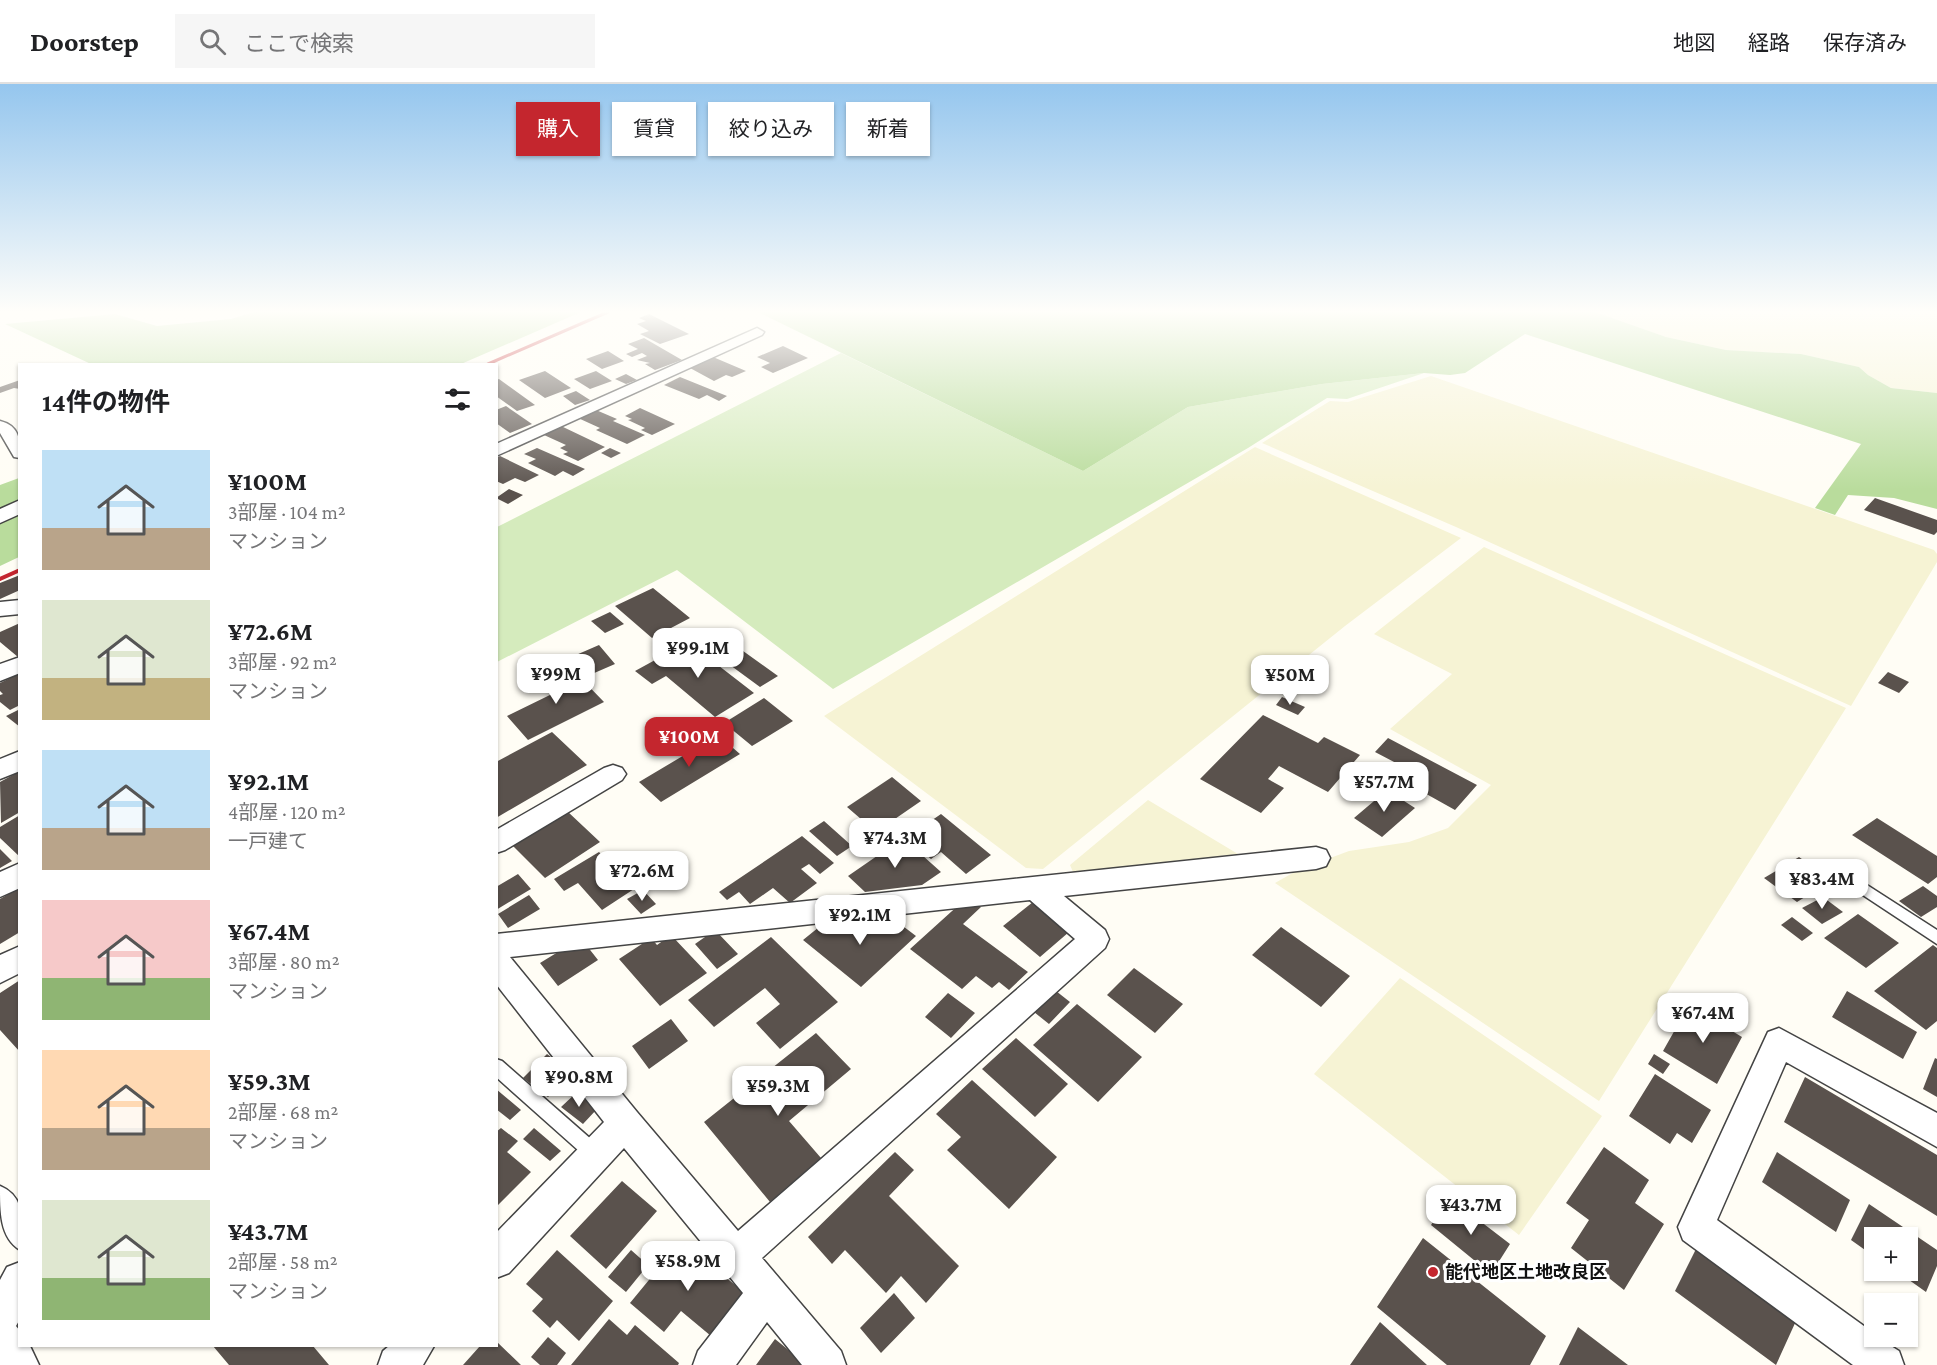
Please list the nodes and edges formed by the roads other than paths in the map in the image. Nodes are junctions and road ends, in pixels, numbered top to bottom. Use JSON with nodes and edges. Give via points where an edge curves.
{"nodes":[{"id":1,"x":670,"y":372,"type":"edge"},
{"id":2,"x":0,"y":426,"type":"edge"},
{"id":3,"x":18,"y":449,"type":"edge"},
{"id":4,"x":498,"y":450,"type":"edge"},
{"id":5,"x":18,"y":507,"type":"edge"},
{"id":6,"x":0,"y":517,"type":"edge"},
{"id":7,"x":18,"y":607,"type":"edge"},
{"id":8,"x":0,"y":609,"type":"edge"},
{"id":9,"x":18,"y":665,"type":"edge"},
{"id":10,"x":0,"y":674,"type":"edge"},
{"id":11,"x":18,"y":761,"type":"edge"},
{"id":12,"x":0,"y":770,"type":"edge"},
{"id":13,"x":613,"y":774,"type":"dead end"},
{"id":14,"x":498,"y":842,"type":"edge"},
{"id":15,"x":1316,"y":858,"type":"dead end"},
{"id":16,"x":1839,"y":872,"type":"dead end"},
{"id":17,"x":18,"y":875,"type":"edge"},
{"id":18,"x":0,"y":886,"type":"edge"},
{"id":19,"x":1035,"y":888,"type":"junction"},
{"id":20,"x":1937,"y":938,"type":"edge"},
{"id":21,"x":498,"y":946,"type":"edge"},
{"id":22,"x":18,"y":959,"type":"edge"},
{"id":23,"x":498,"y":964,"type":"edge"},
{"id":24,"x":0,"y":970,"type":"edge"},
{"id":25,"x":498,"y":1068,"type":"edge"},
{"id":26,"x":625,"y":1123,"type":"junction"},
{"id":27,"x":1937,"y":1131,"type":"edge"},
{"id":28,"x":595,"y":1155,"type":"junction"},
{"id":29,"x":0,"y":1204,"type":"edge"},
{"id":30,"x":18,"y":1229,"type":"edge"},
{"id":31,"x":737,"y":1256,"type":"junction"},
{"id":32,"x":498,"y":1258,"type":"edge"},
{"id":33,"x":18,"y":1266,"type":"edge"},
{"id":34,"x":0,"y":1279,"type":"edge"},
{"id":35,"x":18,"y":1284,"type":"edge"},
{"id":36,"x":767,"y":1292,"type":"junction"},
{"id":37,"x":0,"y":1317,"type":"edge"},
{"id":38,"x":0,"y":1336,"type":"edge"},
{"id":39,"x":20,"y":1365,"type":"edge"},
{"id":40,"x":712,"y":1365,"type":"edge"},
{"id":41,"x":827,"y":1365,"type":"edge"},
{"id":42,"x":1886,"y":1365,"type":"edge"}],
"edges":[{"from":1,"to":4,"type":"street"},
{"from":2,"to":3,"type":"street","via":[[7,430]]},
{"from":5,"to":6,"type":"street"},
{"from":7,"to":8,"type":"street"},
{"from":9,"to":10,"type":"street"},
{"from":11,"to":12,"type":"street"},
{"from":13,"to":14,"type":"street"},
{"from":15,"to":19,"type":"street"},
{"from":16,"to":20,"type":"lane"},
{"from":17,"to":18,"type":"street"},
{"from":19,"to":21,"type":"street"},
{"from":19,"to":31,"type":"street","via":[[1095,939]]},
{"from":22,"to":24,"type":"street"},
{"from":23,"to":26,"type":"street"},
{"from":25,"to":28,"type":"lane"},
{"from":26,"to":28,"type":"street"},
{"from":26,"to":31,"type":"street"},
{"from":27,"to":42,"type":"street","via":[[1779,1042],[1696,1227]]},
{"from":28,"to":32,"type":"street"},
{"from":29,"to":30,"type":"street"},
{"from":31,"to":36,"type":"street"},
{"from":33,"to":34,"type":"street"},
{"from":35,"to":37,"type":"street"},
{"from":36,"to":40,"type":"street"},
{"from":36,"to":41,"type":"street"},
{"from":38,"to":39,"type":"street"}]}
